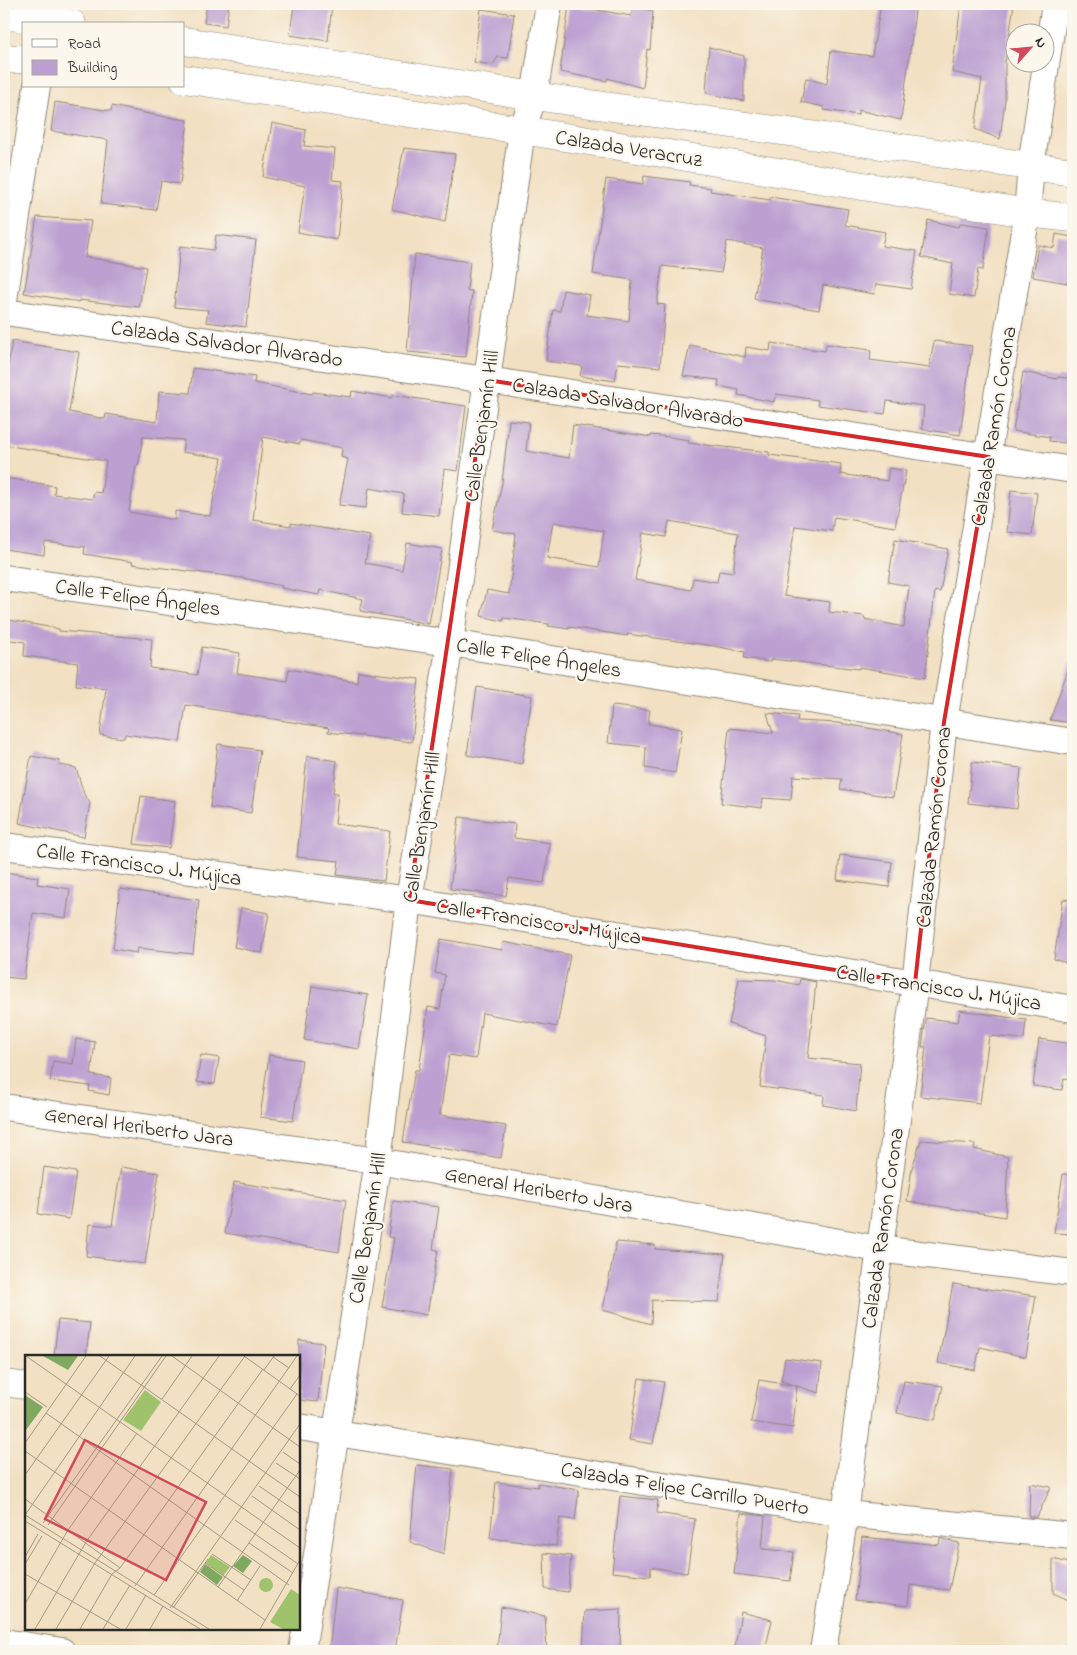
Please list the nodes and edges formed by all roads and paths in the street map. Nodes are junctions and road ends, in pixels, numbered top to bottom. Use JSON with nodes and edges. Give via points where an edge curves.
{"nodes":[{"id":1,"x":548,"y":4,"type":"edge"},
{"id":2,"x":1055,"y":4,"type":"edge"},
{"id":3,"x":4,"y":15,"type":"edge"},
{"id":4,"x":58,"y":18,"type":"edge"},
{"id":5,"x":185,"y":41,"type":"edge"},
{"id":6,"x":4,"y":59,"type":"edge"},
{"id":7,"x":22,"y":59,"type":"edge"},
{"id":8,"x":185,"y":79,"type":"edge"},
{"id":9,"x":37,"y":88,"type":"edge"},
{"id":10,"x":534,"y":96,"type":"junction"},
{"id":11,"x":522,"y":130,"type":"junction"},
{"id":12,"x":1031,"y":166,"type":"junction"},
{"id":13,"x":1073,"y":172,"type":"edge"},
{"id":14,"x":1027,"y":213,"type":"junction"},
{"id":15,"x":1073,"y":218,"type":"edge"},
{"id":16,"x":4,"y":300,"type":"edge"},
{"id":17,"x":4,"y":312,"type":"edge"},
{"id":18,"x":487,"y":380,"type":"junction"},
{"id":19,"x":989,"y":457,"type":"junction"},
{"id":20,"x":1073,"y":470,"type":"edge"},
{"id":21,"x":4,"y":578,"type":"edge"},
{"id":22,"x":450,"y":643,"type":"junction"},
{"id":23,"x":944,"y":722,"type":"junction"},
{"id":24,"x":1073,"y":742,"type":"edge"},
{"id":25,"x":4,"y":846,"type":"edge"},
{"id":26,"x":409,"y":900,"type":"junction"},
{"id":27,"x":915,"y":983,"type":"junction"},
{"id":28,"x":1073,"y":1009,"type":"edge"},
{"id":29,"x":4,"y":1107,"type":"edge"},
{"id":30,"x":378,"y":1161,"type":"junction"},
{"id":31,"x":879,"y":1249,"type":"junction"},
{"id":32,"x":1073,"y":1273,"type":"edge"},
{"id":33,"x":4,"y":1383,"type":"edge"},
{"id":34,"x":25,"y":1386,"type":"edge"},
{"id":35,"x":300,"y":1427,"type":"edge"},
{"id":36,"x":334,"y":1432,"type":"junction"},
{"id":37,"x":845,"y":1514,"type":"junction"},
{"id":38,"x":1073,"y":1536,"type":"edge"},
{"id":39,"x":4,"y":1642,"type":"edge"},
{"id":40,"x":62,"y":1651,"type":"edge"},
{"id":41,"x":302,"y":1651,"type":"edge"},
{"id":42,"x":823,"y":1651,"type":"edge"}],
"edges":[{"from":1,"to":10,"type":"street","name":"Calle Benjamín Hill"},
{"from":2,"to":12,"type":"street","name":"Calzada Ramón Corona"},
{"from":3,"to":4,"type":"street"},
{"from":5,"to":10,"type":"street","name":"Calzada Veracruz"},
{"from":6,"to":7,"type":"street"},
{"from":8,"to":11,"type":"street","name":"Calzada Veracruz"},
{"from":9,"to":16,"type":"street"},
{"from":10,"to":11,"type":"street","name":"Calle Benjamín Hill"},
{"from":10,"to":12,"type":"street","name":"Calzada Veracruz"},
{"from":11,"to":14,"type":"street","name":"Calzada Veracruz"},
{"from":11,"to":18,"type":"street","name":"Calle Benjamín Hill"},
{"from":12,"to":13,"type":"street","name":"Calzada Veracruz"},
{"from":12,"to":14,"type":"street","name":"Calzada Ramón Corona"},
{"from":14,"to":15,"type":"street","name":"Calzada Veracruz"},
{"from":14,"to":19,"type":"street","name":"Calzada Ramón Corona"},
{"from":17,"to":18,"type":"street","name":"Calzada Salvador Alvarado"},
{"from":18,"to":19,"type":"street","name":"Calzada Salvador Alvarado"},
{"from":18,"to":22,"type":"street","name":"Calle Benjamín Hill"},
{"from":19,"to":20,"type":"street","name":"Calzada Salvador Alvarado"},
{"from":19,"to":23,"type":"street","name":"Calzada Ramón Corona"},
{"from":21,"to":22,"type":"street","name":"Calle Felipe Ángeles"},
{"from":22,"to":23,"type":"street","name":"Calle Felipe Ángeles"},
{"from":22,"to":26,"type":"street","name":"Calle Benjamín Hill"},
{"from":23,"to":24,"type":"street","name":"Calle Felipe Ángeles"},
{"from":23,"to":27,"type":"street","name":"Calzada Ramón Corona"},
{"from":25,"to":26,"type":"street","name":"Calle Francisco J. Mújica"},
{"from":26,"to":27,"type":"street","name":"Calle Francisco J. Mújica"},
{"from":26,"to":30,"type":"street","name":"Calle Benjamín Hill"},
{"from":27,"to":28,"type":"street","name":"Calle Francisco J. Mújica"},
{"from":27,"to":31,"type":"street","name":"Calzada Ramón Corona"},
{"from":29,"to":30,"type":"street","name":"General Heriberto Jara"},
{"from":30,"to":31,"type":"street","name":"General Heriberto Jara"},
{"from":30,"to":36,"type":"street","name":"Calle Benjamín Hill"},
{"from":31,"to":32,"type":"street","name":"General Heriberto Jara"},
{"from":31,"to":37,"type":"street","name":"Calzada Ramón Corona"},
{"from":33,"to":34,"type":"street"},
{"from":35,"to":36,"type":"street","name":"Calzada Felipe Carrillo Puerto"},
{"from":36,"to":37,"type":"street","name":"Calzada Felipe Carrillo Puerto"},
{"from":36,"to":41,"type":"street","name":"Calle Benjamín Hill"},
{"from":37,"to":38,"type":"street","name":"Calzada Felipe Carrillo Puerto"},
{"from":37,"to":42,"type":"street","name":"Calzada Ramón Corona"},
{"from":39,"to":40,"type":"street"}]}
